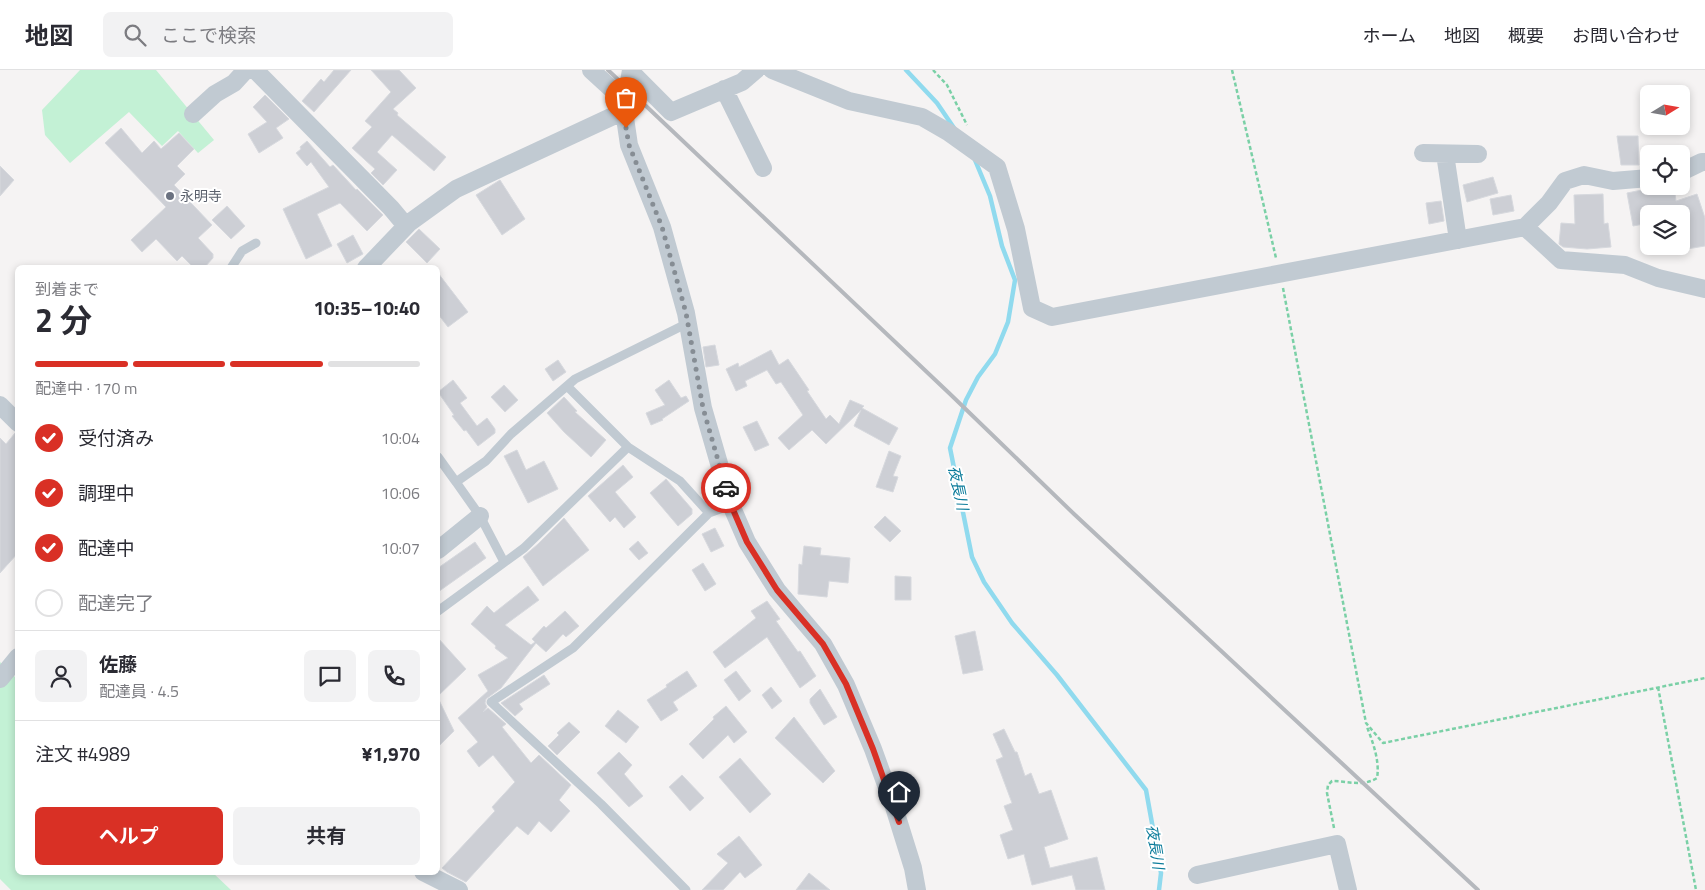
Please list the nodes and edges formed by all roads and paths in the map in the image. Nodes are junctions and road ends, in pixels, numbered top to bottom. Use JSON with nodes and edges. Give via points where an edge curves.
{"nodes":[{"id":1,"x":249,"y":70,"type":"edge"},
{"id":2,"x":255,"y":70,"type":"edge"},
{"id":3,"x":591,"y":70,"type":"edge"},
{"id":4,"x":756,"y":70,"type":"edge"},
{"id":5,"x":772,"y":70,"type":"edge"},
{"id":6,"x":933,"y":70,"type":"edge"},
{"id":7,"x":1232,"y":70,"type":"edge"},
{"id":8,"x":635,"y":71,"type":"edge"},
{"id":9,"x":724,"y":89,"type":"junction"},
{"id":10,"x":625,"y":107,"type":"junction"},
{"id":11,"x":193,"y":114,"type":"dead end"},
{"id":12,"x":962,"y":133,"type":"junction"},
{"id":13,"x":1424,"y":153,"type":"dead end"},
{"id":14,"x":1445,"y":154,"type":"junction"},
{"id":15,"x":1478,"y":154,"type":"dead end"},
{"id":16,"x":1705,"y":162,"type":"edge"},
{"id":17,"x":763,"y":168,"type":"dead end"},
{"id":18,"x":1690,"y":168,"type":"edge"},
{"id":19,"x":1640,"y":179,"type":"edge"},
{"id":20,"x":406,"y":226,"type":"junction"},
{"id":21,"x":1525,"y":227,"type":"junction"},
{"id":22,"x":1458,"y":240,"type":"junction"},
{"id":23,"x":256,"y":243,"type":"dead end"},
{"id":24,"x":232,"y":265,"type":"edge"},
{"id":25,"x":369,"y":265,"type":"edge"},
{"id":26,"x":1280,"y":274,"type":"junction"},
{"id":27,"x":1705,"y":289,"type":"edge"},
{"id":28,"x":688,"y":323,"type":"junction"},
{"id":29,"x":567,"y":386,"type":"junction"},
{"id":30,"x":0,"y":405,"type":"edge"},
{"id":31,"x":15,"y":420,"type":"edge"},
{"id":32,"x":628,"y":447,"type":"junction"},
{"id":33,"x":440,"y":460,"type":"edge"},
{"id":34,"x":456,"y":482,"type":"junction"},
{"id":35,"x":731,"y":505,"type":"junction"},
{"id":36,"x":709,"y":513,"type":"junction"},
{"id":37,"x":480,"y":516,"type":"junction"},
{"id":38,"x":440,"y":548,"type":"edge"},
{"id":39,"x":504,"y":562,"type":"junction"},
{"id":40,"x":440,"y":610,"type":"edge"},
{"id":41,"x":15,"y":660,"type":"edge"},
{"id":42,"x":0,"y":678,"type":"edge"},
{"id":43,"x":1705,"y":678,"type":"edge"},
{"id":44,"x":1658,"y":687,"type":"junction"},
{"id":45,"x":1366,"y":723,"type":"junction"},
{"id":46,"x":1337,"y":844,"type":"junction"},
{"id":47,"x":429,"y":875,"type":"edge"},
{"id":48,"x":1197,"y":875,"type":"dead end"},
{"id":49,"x":459,"y":890,"type":"edge"},
{"id":50,"x":686,"y":890,"type":"edge"},
{"id":51,"x":917,"y":890,"type":"edge"},
{"id":52,"x":1348,"y":890,"type":"edge"},
{"id":53,"x":1696,"y":890,"type":"edge"}],
"edges":[{"from":1,"to":11,"type":"street"},
{"from":2,"to":20,"type":"street"},
{"from":3,"to":10,"type":"street"},
{"from":4,"to":9,"type":"street","via":[[742,82]]},
{"from":5,"to":12,"type":"street","via":[[849,101],[922,117]]},
{"from":6,"to":12,"type":"path","via":[[947,85]]},
{"from":7,"to":26,"type":"path"},
{"from":8,"to":9,"type":"street","via":[[671,112]]},
{"from":8,"to":10,"type":"street"},
{"from":9,"to":17,"type":"street"},
{"from":10,"to":20,"type":"street","via":[[456,189]]},
{"from":10,"to":28,"type":"street","via":[[629,145],[662,227]]},
{"from":12,"to":26,"type":"street","via":[[978,155],[997,167],[1016,229],[1032,308],[1052,317]]},
{"from":13,"to":14,"type":"street"},
{"from":14,"to":15,"type":"street"},
{"from":14,"to":22,"type":"street"},
{"from":16,"to":18,"type":"street"},
{"from":19,"to":21,"type":"street","via":[[1613,182],[1584,175],[1565,181]]},
{"from":20,"to":25,"type":"street"},
{"from":21,"to":22,"type":"street"},
{"from":21,"to":27,"type":"street","via":[[1561,260],[1625,265],[1658,278]]},
{"from":22,"to":26,"type":"street"},
{"from":23,"to":24,"type":"lane","via":[[242,251]]},
{"from":26,"to":45,"type":"path"},
{"from":28,"to":29,"type":"lane"},
{"from":28,"to":35,"type":"street","via":[[703,408]]},
{"from":29,"to":32,"type":"lane"},
{"from":29,"to":34,"type":"lane","via":[[486,461]]},
{"from":30,"to":31,"type":"street"},
{"from":32,"to":36,"type":"lane","via":[[680,481]]},
{"from":32,"to":39,"type":"lane","via":[[524,548]]},
{"from":33,"to":34,"type":"lane"},
{"from":34,"to":37,"type":"lane"},
{"from":35,"to":36,"type":"lane"},
{"from":35,"to":51,"type":"street","via":[[747,542],[777,590],[823,644],[846,684],[894,807]]},
{"from":36,"to":50,"type":"lane","via":[[573,648],[491,702],[601,804]]},
{"from":37,"to":38,"type":"street"},
{"from":37,"to":39,"type":"lane"},
{"from":39,"to":40,"type":"lane"},
{"from":41,"to":42,"type":"street"},
{"from":43,"to":44,"type":"path"},
{"from":44,"to":45,"type":"path","via":[[1383,743]]},
{"from":44,"to":53,"type":"path"},
{"from":45,"to":46,"type":"path","via":[[1377,762],[1377,778],[1355,784],[1332,782],[1328,786]]},
{"from":46,"to":48,"type":"street"},
{"from":46,"to":52,"type":"street"},
{"from":47,"to":49,"type":"street"}]}
